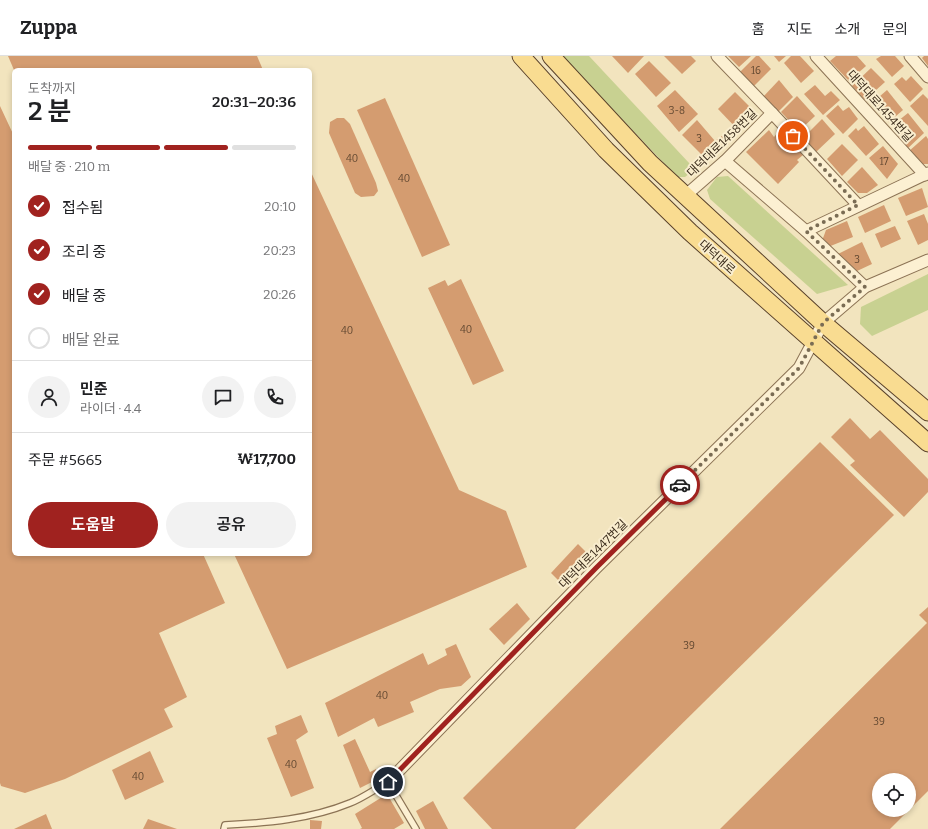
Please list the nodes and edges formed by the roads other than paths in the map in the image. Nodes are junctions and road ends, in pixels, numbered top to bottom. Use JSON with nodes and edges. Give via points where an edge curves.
{"nodes":[{"id":1,"x":521,"y":56,"type":"edge"},
{"id":2,"x":551,"y":56,"type":"edge"},
{"id":3,"x":717,"y":56,"type":"edge"},
{"id":4,"x":816,"y":56,"type":"edge"},
{"id":5,"x":910,"y":56,"type":"edge"},
{"id":6,"x":928,"y":77,"type":"edge"},
{"id":7,"x":772,"y":112,"type":"junction"},
{"id":8,"x":724,"y":160,"type":"junction"},
{"id":9,"x":926,"y":174,"type":"edge"},
{"id":10,"x":685,"y":196,"type":"junction"},
{"id":11,"x":858,"y":205,"type":"junction"},
{"id":12,"x":806,"y":231,"type":"junction"},
{"id":13,"x":928,"y":260,"type":"edge"},
{"id":14,"x":865,"y":287,"type":"junction"},
{"id":15,"x":823,"y":323,"type":"junction"},
{"id":16,"x":812,"y":341,"type":"junction"},
{"id":17,"x":928,"y":412,"type":"edge"},
{"id":18,"x":928,"y":443,"type":"edge"},
{"id":19,"x":388,"y":782,"type":"junction"},
{"id":20,"x":225,"y":827,"type":"edge"},
{"id":21,"x":416,"y":829,"type":"edge"}],
"edges":[{"from":1,"to":16,"type":"main road","name":"대덕대로","via":[[606,150],[690,232]]},
{"from":2,"to":10,"type":"main road","name":"대덕대로","via":[[650,163]]},
{"from":3,"to":7,"type":"street","name":"대덕대로1458번길"},
{"from":4,"to":9,"type":"street","name":"대덕대로1454번길"},
{"from":5,"to":6,"type":"street"},
{"from":7,"to":8,"type":"street","name":"대덕대로1458번길"},
{"from":7,"to":11,"type":"street"},
{"from":8,"to":10,"type":"street","name":"대덕대로1458번길"},
{"from":8,"to":12,"type":"street"},
{"from":9,"to":11,"type":"street","name":"대덕대로1454번길"},
{"from":10,"to":15,"type":"main road","name":"대덕대로"},
{"from":11,"to":12,"type":"street","name":"대덕대로1454번길"},
{"from":12,"to":14,"type":"street"},
{"from":13,"to":14,"type":"street","name":"대덕대로1447번길"},
{"from":14,"to":15,"type":"street","name":"대덕대로1447번길"},
{"from":15,"to":16,"type":"street","name":"대덕대로1447번길"},
{"from":15,"to":17,"type":"main road","name":"대덕대로"},
{"from":16,"to":18,"type":"main road","name":"대덕대로"},
{"from":16,"to":19,"type":"street","name":"대덕대로1447번길","via":[[799,368],[596,568]]},
{"from":19,"to":20,"type":"lane","name":"대덕대로1447번길","via":[[351,803],[321,812],[263,824]]},
{"from":19,"to":21,"type":"lane"}]}
